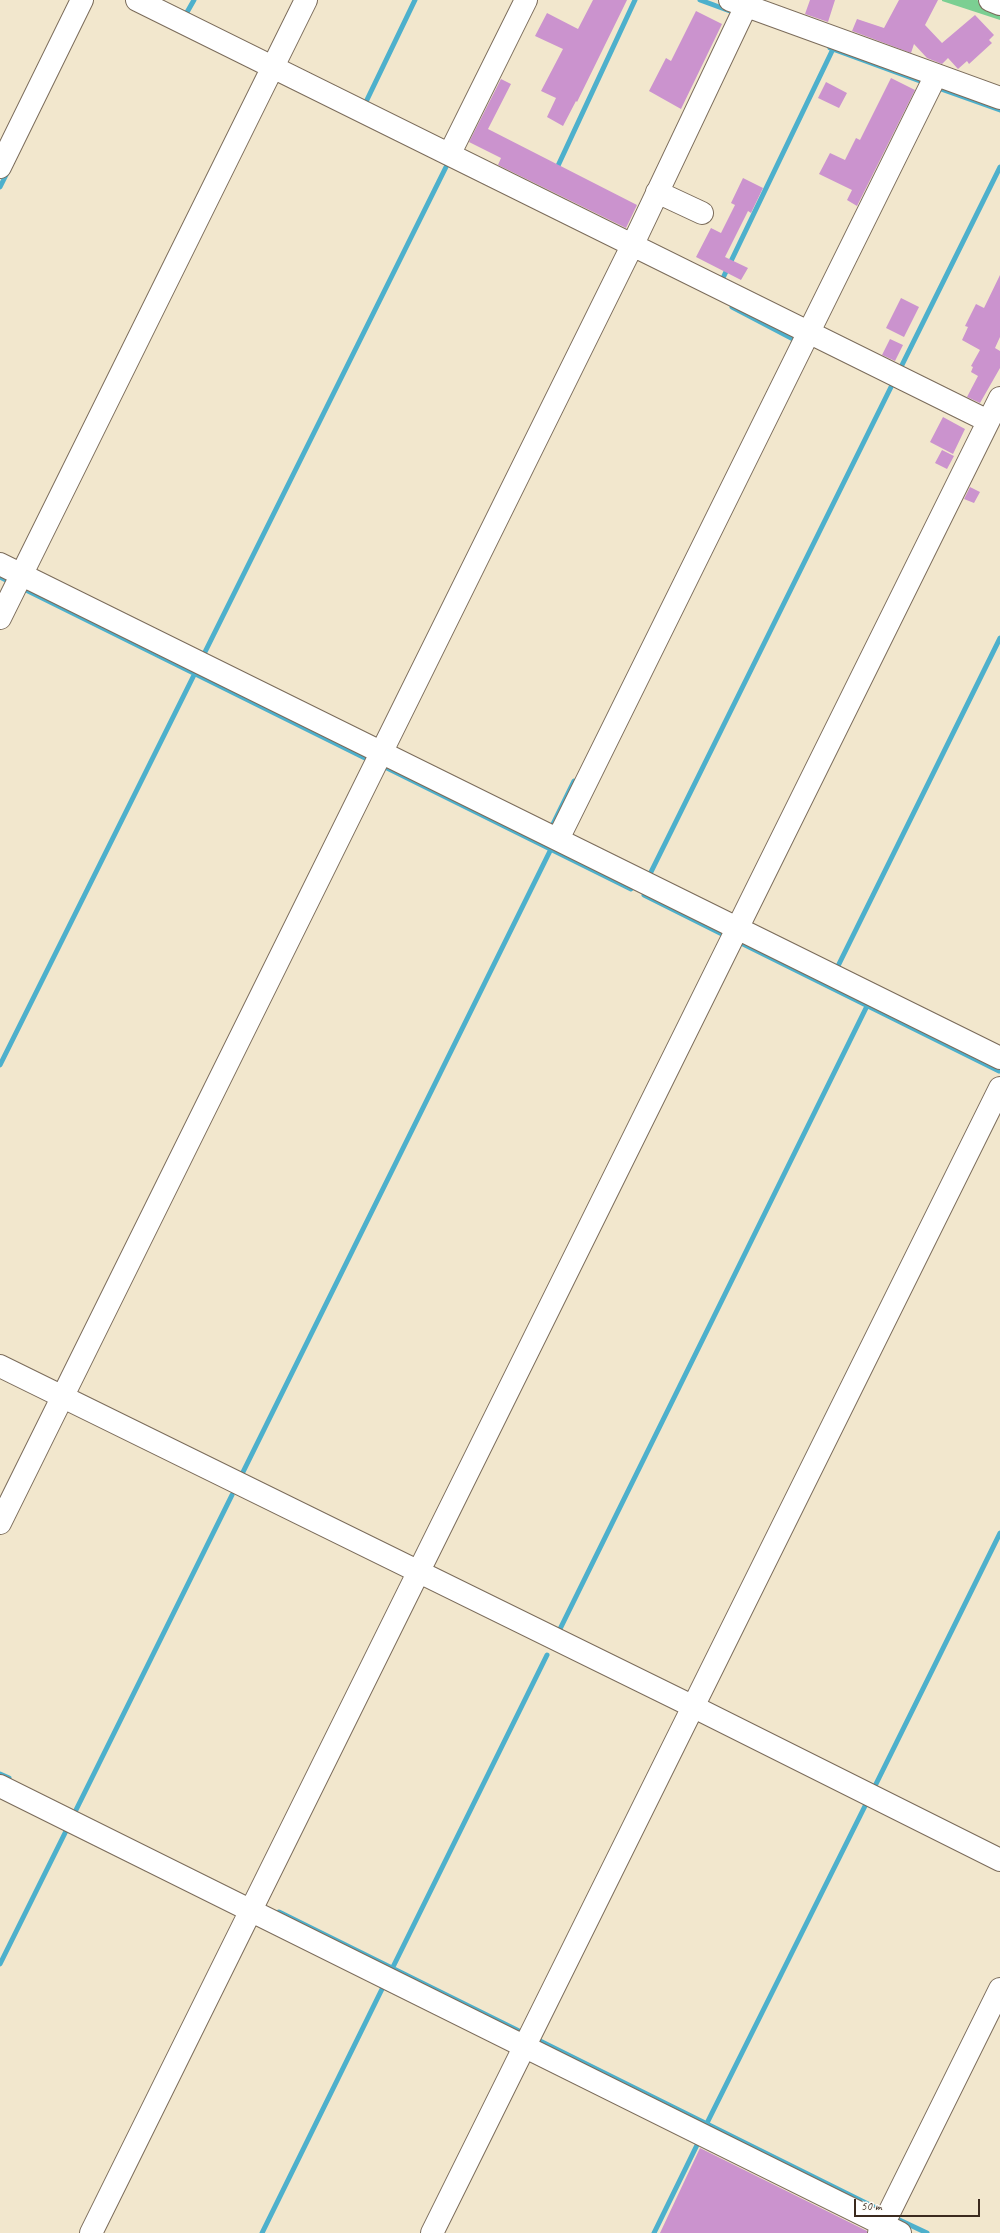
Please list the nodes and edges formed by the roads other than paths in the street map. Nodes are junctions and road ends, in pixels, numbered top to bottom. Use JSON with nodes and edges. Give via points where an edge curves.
{"nodes":[{"id":1,"x":82,"y":0,"type":"edge"},
{"id":2,"x":137,"y":0,"type":"edge"},
{"id":3,"x":306,"y":0,"type":"edge"},
{"id":4,"x":526,"y":0,"type":"edge"},
{"id":5,"x":990,"y":0,"type":"edge"},
{"id":6,"x":738,"y":3,"type":"edge"},
{"id":7,"x":1000,"y":4,"type":"edge"},
{"id":8,"x":272,"y":67,"type":"junction"},
{"id":9,"x":936,"y":75,"type":"junction"},
{"id":10,"x":1000,"y":98,"type":"edge"},
{"id":11,"x":450,"y":153,"type":"junction"},
{"id":12,"x":0,"y":167,"type":"edge"},
{"id":13,"x":657,"y":192,"type":"junction"},
{"id":14,"x":702,"y":213,"type":"dead end"},
{"id":15,"x":632,"y":246,"type":"junction"},
{"id":16,"x":808,"y":332,"type":"junction"},
{"id":17,"x":1000,"y":398,"type":"edge"},
{"id":18,"x":988,"y":421,"type":"junction"},
{"id":19,"x":0,"y":564,"type":"edge"},
{"id":20,"x":21,"y":575,"type":"junction"},
{"id":21,"x":0,"y":618,"type":"edge"},
{"id":22,"x":380,"y":751,"type":"junction"},
{"id":23,"x":558,"y":839,"type":"junction"},
{"id":24,"x":737,"y":927,"type":"junction"},
{"id":25,"x":1000,"y":1058,"type":"edge"},
{"id":26,"x":1000,"y":1088,"type":"edge"},
{"id":27,"x":0,"y":1366,"type":"edge"},
{"id":28,"x":62,"y":1397,"type":"junction"},
{"id":29,"x":0,"y":1523,"type":"edge"},
{"id":30,"x":419,"y":1572,"type":"junction"},
{"id":31,"x":694,"y":1707,"type":"junction"},
{"id":32,"x":0,"y":1786,"type":"edge"},
{"id":33,"x":1000,"y":1860,"type":"edge"},
{"id":34,"x":252,"y":1910,"type":"junction"},
{"id":35,"x":1000,"y":1989,"type":"edge"},
{"id":36,"x":524,"y":2046,"type":"junction"},
{"id":37,"x":888,"y":2230,"type":"edge"},
{"id":38,"x":91,"y":2233,"type":"edge"},
{"id":39,"x":432,"y":2233,"type":"edge"}],
"edges":[{"from":1,"to":12,"type":"street"},
{"from":2,"to":8,"type":"street"},
{"from":3,"to":8,"type":"street"},
{"from":4,"to":11,"type":"street"},
{"from":5,"to":7,"type":"street"},
{"from":6,"to":9,"type":"street"},
{"from":6,"to":13,"type":"street"},
{"from":8,"to":11,"type":"street"},
{"from":8,"to":20,"type":"street"},
{"from":9,"to":10,"type":"street"},
{"from":9,"to":16,"type":"street"},
{"from":11,"to":15,"type":"street"},
{"from":13,"to":14,"type":"street"},
{"from":13,"to":15,"type":"street"},
{"from":15,"to":16,"type":"street"},
{"from":15,"to":22,"type":"street"},
{"from":16,"to":18,"type":"street"},
{"from":16,"to":23,"type":"street"},
{"from":17,"to":18,"type":"street"},
{"from":18,"to":24,"type":"street"},
{"from":19,"to":20,"type":"street"},
{"from":20,"to":21,"type":"street"},
{"from":20,"to":22,"type":"street"},
{"from":22,"to":23,"type":"street"},
{"from":22,"to":28,"type":"street"},
{"from":23,"to":24,"type":"street"},
{"from":24,"to":25,"type":"street"},
{"from":24,"to":30,"type":"street"},
{"from":26,"to":31,"type":"street"},
{"from":27,"to":28,"type":"street"},
{"from":28,"to":29,"type":"street"},
{"from":28,"to":30,"type":"street"},
{"from":30,"to":31,"type":"street"},
{"from":30,"to":34,"type":"street"},
{"from":31,"to":33,"type":"street"},
{"from":31,"to":36,"type":"street"},
{"from":32,"to":34,"type":"street"},
{"from":34,"to":36,"type":"street"},
{"from":34,"to":38,"type":"street"},
{"from":35,"to":37,"type":"street"},
{"from":36,"to":37,"type":"street"},
{"from":36,"to":39,"type":"street"}]}
